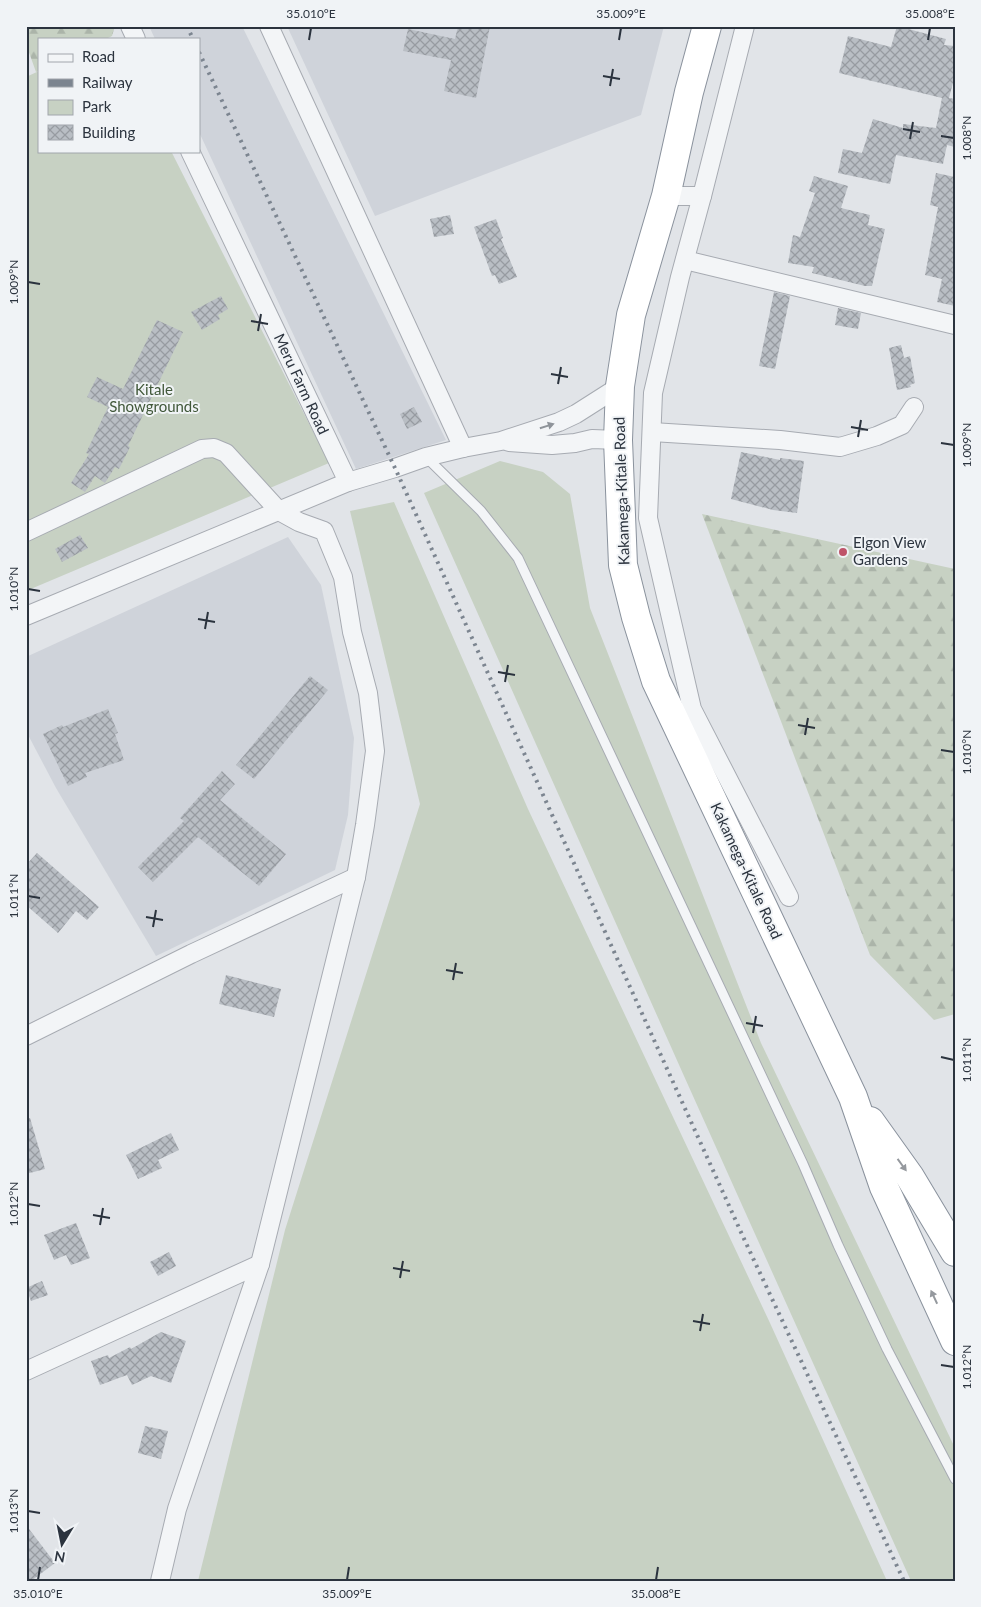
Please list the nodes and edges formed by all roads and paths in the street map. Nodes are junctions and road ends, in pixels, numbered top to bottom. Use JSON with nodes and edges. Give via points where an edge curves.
{"nodes":[{"id":1,"x":130,"y":26,"type":"edge"},
{"id":2,"x":270,"y":26,"type":"edge"},
{"id":3,"x":707,"y":26,"type":"edge"},
{"id":4,"x":745,"y":26,"type":"edge"},
{"id":5,"x":136,"y":38,"type":"edge"},
{"id":6,"x":190,"y":152,"type":"edge"},
{"id":7,"x":666,"y":196,"type":"junction"},
{"id":8,"x":702,"y":196,"type":"junction"},
{"id":9,"x":684,"y":260,"type":"junction"},
{"id":10,"x":955,"y":325,"type":"edge"},
{"id":11,"x":620,"y":386,"type":"junction"},
{"id":12,"x":914,"y":407,"type":"dead end"},
{"id":13,"x":652,"y":432,"type":"junction"},
{"id":14,"x":618,"y":440,"type":"junction"},
{"id":15,"x":501,"y":442,"type":"junction"},
{"id":16,"x":463,"y":448,"type":"junction"},
{"id":17,"x":426,"y":457,"type":"junction"},
{"id":18,"x":348,"y":482,"type":"junction"},
{"id":19,"x":279,"y":511,"type":"junction"},
{"id":20,"x":26,"y":532,"type":"edge"},
{"id":21,"x":26,"y":616,"type":"edge"},
{"id":22,"x":356,"y":877,"type":"junction"},
{"id":23,"x":789,"y":897,"type":"dead end"},
{"id":24,"x":26,"y":1036,"type":"edge"},
{"id":25,"x":853,"y":1098,"type":"junction"},
{"id":26,"x":955,"y":1252,"type":"edge"},
{"id":27,"x":260,"y":1264,"type":"junction"},
{"id":28,"x":955,"y":1341,"type":"edge"},
{"id":29,"x":26,"y":1371,"type":"edge"},
{"id":30,"x":955,"y":1479,"type":"edge"},
{"id":31,"x":160,"y":1581,"type":"edge"}],
"edges":[{"from":1,"to":5,"type":"street"},
{"from":2,"to":16,"type":"street"},
{"from":3,"to":7,"type":"highway","name":"Kakamega-Kitale Road"},
{"from":4,"to":8,"type":"street"},
{"from":6,"to":18,"type":"street","name":"Meru Farm Road"},
{"from":7,"to":8,"type":"street"},
{"from":7,"to":11,"type":"highway","name":"Kakamega-Kitale Road","via":[[631,315]]},
{"from":8,"to":9,"type":"street"},
{"from":9,"to":10,"type":"street"},
{"from":9,"to":13,"type":"street","via":[[653,393]]},
{"from":11,"to":14,"type":"highway","name":"Kakamega-Kitale Road"},
{"from":15,"to":11,"type":"street","one_way":true,"via":[[560,422]]},
{"from":12,"to":13,"type":"street","via":[[902,425],[878,436],[840,446]]},
{"from":13,"to":23,"type":"street","via":[[648,518],[692,709]]},
{"from":14,"to":15,"type":"street","via":[[592,439],[539,445]]},
{"from":14,"to":25,"type":"highway","name":"Kakamega-Kitale Road","via":[[623,565],[656,681]]},
{"from":15,"to":16,"type":"street"},
{"from":16,"to":17,"type":"street"},
{"from":17,"to":18,"type":"street"},
{"from":17,"to":30,"type":"lane","via":[[481,511],[518,558],[874,1323]]},
{"from":18,"to":19,"type":"street"},
{"from":19,"to":20,"type":"street","via":[[226,453],[214,448],[202,449]]},
{"from":19,"to":21,"type":"street"},
{"from":19,"to":22,"type":"street","via":[[324,531],[343,576],[352,632],[368,693],[375,751]]},
{"from":22,"to":24,"type":"street"},
{"from":22,"to":27,"type":"street"},
{"from":25,"to":26,"type":"highway","name":"Kakamega-Kitale Road","one_way":true,"via":[[910,1177]]},
{"from":28,"to":25,"type":"highway","name":"Kakamega-Kitale Road","one_way":true,"via":[[884,1187]]},
{"from":27,"to":29,"type":"street"},
{"from":27,"to":31,"type":"street","via":[[177,1510]]}]}
